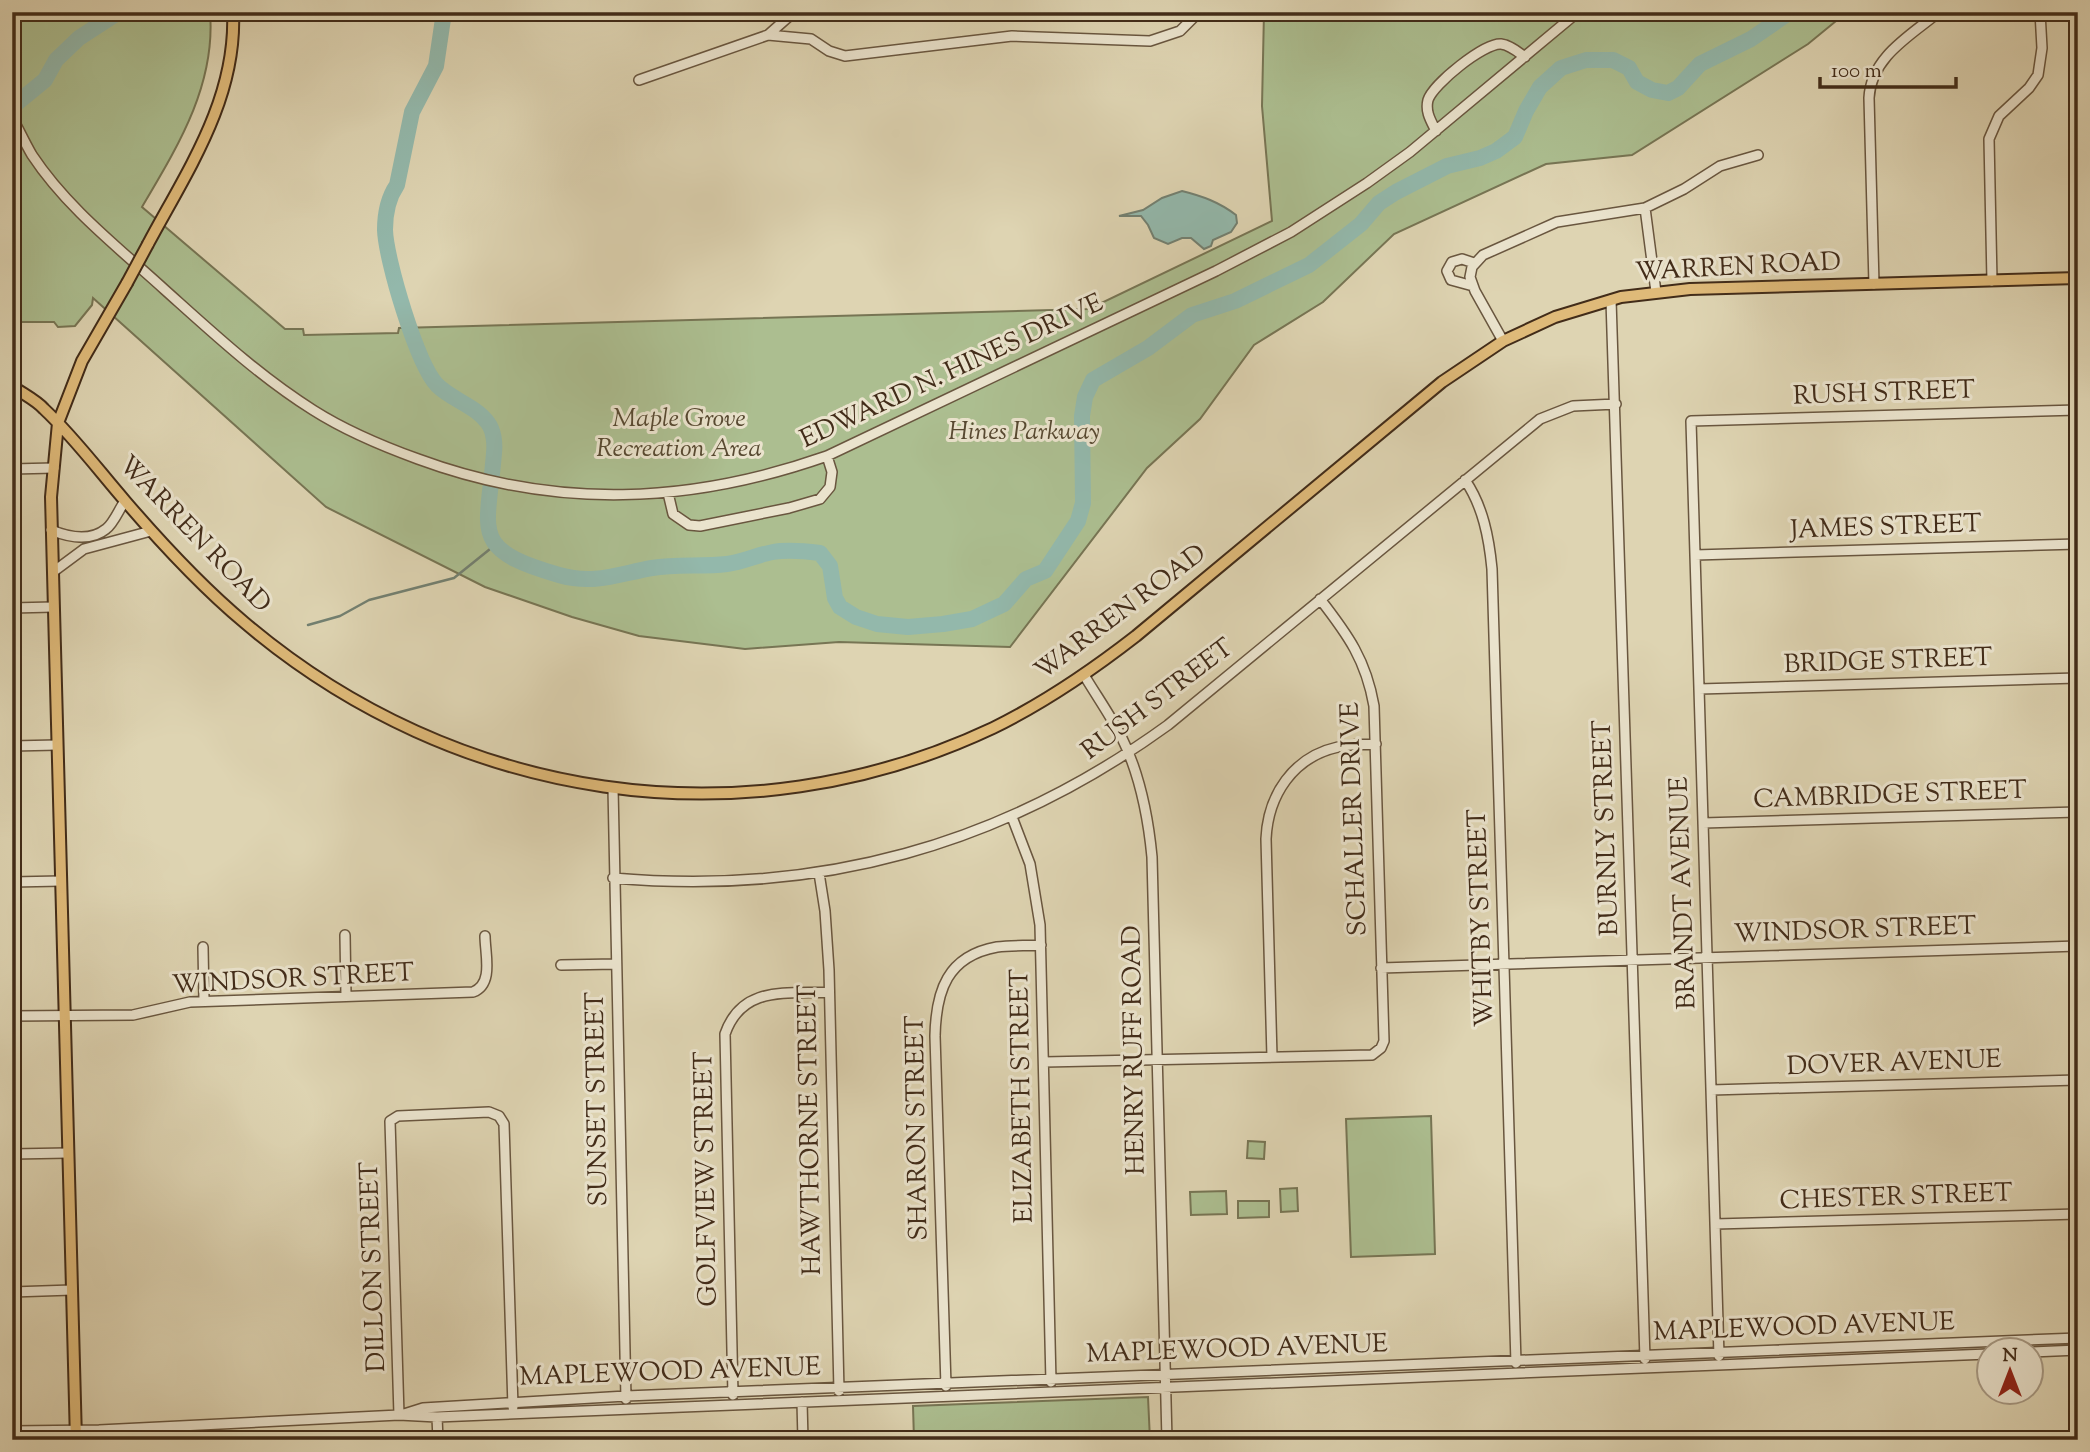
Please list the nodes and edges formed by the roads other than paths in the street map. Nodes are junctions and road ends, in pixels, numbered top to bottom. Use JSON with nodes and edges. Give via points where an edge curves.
{"nodes":[{"id":1,"x":233,"y":12,"type":"edge"},
{"id":2,"x":794,"y":12,"type":"edge"},
{"id":3,"x":1199,"y":12,"type":"edge"},
{"id":4,"x":1578,"y":12,"type":"edge"},
{"id":5,"x":1939,"y":12,"type":"edge"},
{"id":6,"x":2040,"y":12,"type":"edge"},
{"id":7,"x":768,"y":35,"type":"junction"},
{"id":8,"x":1525,"y":57,"type":"junction"},
{"id":9,"x":639,"y":79,"type":"dead end"},
{"id":10,"x":12,"y":117,"type":"edge"},
{"id":11,"x":1436,"y":131,"type":"junction"},
{"id":12,"x":1758,"y":155,"type":"dead end"},
{"id":13,"x":1646,"y":208,"type":"junction"},
{"id":14,"x":1474,"y":263,"type":"junction"},
{"id":15,"x":2078,"y":278,"type":"edge"},
{"id":16,"x":1992,"y":281,"type":"junction"},
{"id":17,"x":1874,"y":284,"type":"junction"},
{"id":18,"x":1473,"y":286,"type":"junction"},
{"id":19,"x":1656,"y":292,"type":"junction"},
{"id":20,"x":1611,"y":300,"type":"junction"},
{"id":21,"x":1503,"y":341,"type":"junction"},
{"id":22,"x":12,"y":386,"type":"edge"},
{"id":23,"x":1616,"y":404,"type":"junction"},
{"id":24,"x":2078,"y":410,"type":"edge"},
{"id":25,"x":1691,"y":421,"type":"joint"},
{"id":26,"x":58,"y":423,"type":"junction"},
{"id":27,"x":827,"y":456,"type":"junction"},
{"id":28,"x":54,"y":468,"type":"junction"},
{"id":29,"x":12,"y":470,"type":"edge"},
{"id":30,"x":1465,"y":480,"type":"junction"},
{"id":31,"x":668,"y":493,"type":"junction"},
{"id":32,"x":125,"y":501,"type":"junction"},
{"id":33,"x":51,"y":530,"type":"junction"},
{"id":34,"x":151,"y":531,"type":"junction"},
{"id":35,"x":2078,"y":544,"type":"edge"},
{"id":36,"x":1695,"y":555,"type":"junction"},
{"id":37,"x":53,"y":572,"type":"junction"},
{"id":38,"x":1320,"y":599,"type":"junction"},
{"id":39,"x":53,"y":607,"type":"junction"},
{"id":40,"x":12,"y":608,"type":"edge"},
{"id":41,"x":1084,"y":675,"type":"junction"},
{"id":42,"x":2078,"y":678,"type":"edge"},
{"id":43,"x":1699,"y":689,"type":"junction"},
{"id":44,"x":1376,"y":744,"type":"junction"},
{"id":45,"x":57,"y":745,"type":"junction"},
{"id":46,"x":12,"y":746,"type":"edge"},
{"id":47,"x":1129,"y":754,"type":"junction"},
{"id":48,"x":613,"y":788,"type":"junction"},
{"id":49,"x":2078,"y":812,"type":"edge"},
{"id":50,"x":1012,"y":817,"type":"junction"},
{"id":51,"x":1703,"y":823,"type":"junction"},
{"id":52,"x":819,"y":873,"type":"junction"},
{"id":53,"x":614,"y":878,"type":"junction"},
{"id":54,"x":61,"y":881,"type":"junction"},
{"id":55,"x":12,"y":882,"type":"edge"},
{"id":56,"x":345,"y":935,"type":"dead end"},
{"id":57,"x":485,"y":936,"type":"dead end"},
{"id":58,"x":1041,"y":945,"type":"junction"},
{"id":59,"x":2078,"y":946,"type":"edge"},
{"id":60,"x":204,"y":947,"type":"dead end"},
{"id":61,"x":1706,"y":957,"type":"junction"},
{"id":62,"x":1632,"y":960,"type":"junction"},
{"id":63,"x":616,"y":964,"type":"junction"},
{"id":64,"x":1504,"y":964,"type":"junction"},
{"id":65,"x":561,"y":965,"type":"dead end"},
{"id":66,"x":1381,"y":968,"type":"junction"},
{"id":67,"x":829,"y":992,"type":"junction"},
{"id":68,"x":346,"y":996,"type":"junction"},
{"id":69,"x":204,"y":1001,"type":"junction"},
{"id":70,"x":12,"y":1016,"type":"edge"},
{"id":71,"x":64,"y":1016,"type":"junction"},
{"id":72,"x":1272,"y":1057,"type":"junction"},
{"id":73,"x":1155,"y":1060,"type":"junction"},
{"id":74,"x":1044,"y":1062,"type":"junction"},
{"id":75,"x":2078,"y":1080,"type":"edge"},
{"id":76,"x":1711,"y":1090,"type":"junction"},
{"id":77,"x":68,"y":1153,"type":"junction"},
{"id":78,"x":12,"y":1154,"type":"edge"},
{"id":79,"x":2078,"y":1214,"type":"edge"},
{"id":80,"x":1715,"y":1224,"type":"junction"},
{"id":81,"x":72,"y":1290,"type":"junction"},
{"id":82,"x":12,"y":1292,"type":"edge"},
{"id":83,"x":2078,"y":1338,"type":"edge"},
{"id":84,"x":1901,"y":1345,"type":"junction"},
{"id":85,"x":2078,"y":1350,"type":"edge"},
{"id":86,"x":2044,"y":1351,"type":"edge"},
{"id":87,"x":1719,"y":1352,"type":"junction"},
{"id":88,"x":1645,"y":1355,"type":"junction"},
{"id":89,"x":1974,"y":1355,"type":"edge"},
{"id":90,"x":1902,"y":1357,"type":"junction"},
{"id":91,"x":1516,"y":1360,"type":"junction"},
{"id":92,"x":1719,"y":1364,"type":"junction"},
{"id":93,"x":1646,"y":1367,"type":"junction"},
{"id":94,"x":1236,"y":1371,"type":"junction"},
{"id":95,"x":1516,"y":1372,"type":"junction"},
{"id":96,"x":1165,"y":1373,"type":"junction"},
{"id":97,"x":1051,"y":1378,"type":"junction"},
{"id":98,"x":946,"y":1383,"type":"junction"},
{"id":99,"x":1236,"y":1383,"type":"junction"},
{"id":100,"x":1165,"y":1386,"type":"junction"},
{"id":101,"x":839,"y":1387,"type":"junction"},
{"id":102,"x":733,"y":1391,"type":"junction"},
{"id":103,"x":1052,"y":1391,"type":"junction"},
{"id":104,"x":946,"y":1395,"type":"junction"},
{"id":105,"x":626,"y":1396,"type":"junction"},
{"id":106,"x":839,"y":1399,"type":"junction"},
{"id":107,"x":513,"y":1401,"type":"junction"},
{"id":108,"x":802,"y":1402,"type":"junction"},
{"id":109,"x":733,"y":1404,"type":"junction"},
{"id":110,"x":627,"y":1408,"type":"junction"},
{"id":111,"x":514,"y":1413,"type":"junction"},
{"id":112,"x":399,"y":1415,"type":"junction"},
{"id":113,"x":437,"y":1417,"type":"junction"},
{"id":114,"x":12,"y":1431,"type":"edge"},
{"id":115,"x":76,"y":1434,"type":"edge"},
{"id":116,"x":438,"y":1440,"type":"edge"},
{"id":117,"x":803,"y":1440,"type":"edge"},
{"id":118,"x":1167,"y":1440,"type":"edge"}],
"edges":[{"from":1,"to":26,"type":"main road","bridge":true,"via":[[231,60],[208,132],[82,361]]},
{"from":2,"to":7,"type":"street"},
{"from":3,"to":7,"type":"street","via":[[1181,31],[1150,41],[1012,36],[845,56],[811,39]]},
{"from":4,"to":8,"type":"street","name":"EDWARD N. HINES DRIVE"},
{"from":5,"to":17,"type":"street","via":[[1888,53],[1871,82]]},
{"from":6,"to":16,"type":"street","via":[[2038,75],[1999,116],[1989,139]]},
{"from":7,"to":9,"type":"street"},
{"from":8,"to":11,"type":"street","name":"EDWARD N. HINES DRIVE"},
{"from":8,"to":11,"type":"street","via":[[1499,44],[1458,67],[1428,102]]},
{"from":10,"to":31,"type":"street","name":"EDWARD N. HINES DRIVE","via":[[32,154],[77,210],[248,364],[314,411],[391,449],[470,477],[583,495]]},
{"from":11,"to":27,"type":"street","name":"EDWARD N. HINES DRIVE","via":[[1291,232]]},
{"from":12,"to":13,"type":"street","via":[[1720,166]]},
{"from":13,"to":14,"type":"street","via":[[1557,222]]},
{"from":13,"to":19,"type":"street"},
{"from":14,"to":18,"type":"street"},
{"from":14,"to":18,"type":"street","via":[[1462,259],[1452,262],[1447,271],[1451,279]]},
{"from":15,"to":16,"type":"main road","name":"WARREN ROAD"},
{"from":16,"to":17,"type":"main road","name":"WARREN ROAD"},
{"from":17,"to":19,"type":"main road","name":"WARREN ROAD"},
{"from":18,"to":21,"type":"street"},
{"from":19,"to":20,"type":"main road","name":"WARREN ROAD"},
{"from":20,"to":21,"type":"main road","name":"WARREN ROAD","via":[[1555,317]]},
{"from":20,"to":23,"type":"street","name":"BURNLY STREET"},
{"from":21,"to":41,"type":"main road","name":"WARREN ROAD","via":[[1442,382]]},
{"from":22,"to":26,"type":"main road","name":"WARREN ROAD"},
{"from":23,"to":30,"type":"street","name":"RUSH STREET","via":[[1573,406],[1547,414]]},
{"from":23,"to":62,"type":"street","name":"BURNLY STREET"},
{"from":24,"to":25,"type":"street","name":"RUSH STREET"},
{"from":25,"to":36,"type":"street","name":"BRANDT AVENUE"},
{"from":26,"to":28,"type":"main road"},
{"from":26,"to":32,"type":"main road","name":"WARREN ROAD"},
{"from":27,"to":31,"type":"street","name":"EDWARD N. HINES DRIVE","via":[[755,479]]},
{"from":27,"to":31,"type":"street","via":[[830,487],[820,499],[789,508],[689,525],[673,514]]},
{"from":28,"to":29,"type":"street"},
{"from":28,"to":33,"type":"main road"},
{"from":30,"to":38,"type":"street","name":"RUSH STREET"},
{"from":30,"to":64,"type":"street","name":"WHITBY STREET","via":[[1482,515],[1492,569]]},
{"from":32,"to":33,"type":"street","via":[[106,530],[99,533],[81,537]]},
{"from":32,"to":34,"type":"main road","name":"WARREN ROAD"},
{"from":33,"to":37,"type":"main road"},
{"from":34,"to":37,"type":"street","via":[[84,549]]},
{"from":34,"to":48,"type":"main road","name":"WARREN ROAD","via":[[263,638],[371,710],[437,742],[500,764]]},
{"from":35,"to":36,"type":"street","name":"JAMES STREET"},
{"from":36,"to":43,"type":"street","name":"BRANDT AVENUE"},
{"from":37,"to":39,"type":"main road"},
{"from":38,"to":44,"type":"street","name":"SCHALLER DRIVE","via":[[1349,636],[1364,666],[1374,706]]},
{"from":38,"to":47,"type":"street","name":"RUSH STREET"},
{"from":39,"to":40,"type":"street"},
{"from":39,"to":45,"type":"main road"},
{"from":41,"to":47,"type":"street","name":"HENRY RUFF ROAD"},
{"from":41,"to":48,"type":"main road","name":"WARREN ROAD","via":[[967,739],[858,774],[724,793]]},
{"from":42,"to":43,"type":"street","name":"BRIDGE STREET"},
{"from":43,"to":51,"type":"street","name":"BRANDT AVENUE"},
{"from":44,"to":66,"type":"street","name":"SCHALLER DRIVE"},
{"from":44,"to":72,"type":"street","via":[[1338,747],[1308,759],[1285,780],[1270,810],[1266,839]]},
{"from":45,"to":46,"type":"street"},
{"from":45,"to":54,"type":"main road"},
{"from":47,"to":50,"type":"street","name":"RUSH STREET"},
{"from":47,"to":73,"type":"street","name":"HENRY RUFF ROAD","via":[[1143,796],[1152,857]]},
{"from":48,"to":53,"type":"street","name":"SUNSET STREET"},
{"from":49,"to":51,"type":"street","name":"CAMBRIDGE STREET"},
{"from":50,"to":52,"type":"street","name":"RUSH STREET","via":[[912,852]]},
{"from":50,"to":58,"type":"street","name":"ELIZABETH STREET","via":[[1032,872]]},
{"from":51,"to":61,"type":"street","name":"BRANDT AVENUE"},
{"from":52,"to":53,"type":"street","name":"RUSH STREET","via":[[714,883]]},
{"from":52,"to":67,"type":"street","name":"HAWTHORNE STREET"},
{"from":53,"to":63,"type":"street","name":"SUNSET STREET"},
{"from":54,"to":55,"type":"street"},
{"from":54,"to":71,"type":"main road"},
{"from":56,"to":68,"type":"street"},
{"from":57,"to":68,"type":"street","name":"WINDSOR STREET","via":[[486,977],[473,992]]},
{"from":58,"to":74,"type":"street","name":"ELIZABETH STREET"},
{"from":58,"to":98,"type":"street","name":"SHARON STREET","via":[[1000,947],[973,955],[951,973],[937,1001]]},
{"from":59,"to":61,"type":"street","name":"WINDSOR STREET"},
{"from":60,"to":69,"type":"street"},
{"from":61,"to":62,"type":"street","name":"WINDSOR STREET"},
{"from":61,"to":76,"type":"street","name":"BRANDT AVENUE"},
{"from":62,"to":64,"type":"street","name":"WINDSOR STREET"},
{"from":62,"to":88,"type":"street","name":"BURNLY STREET"},
{"from":63,"to":65,"type":"street"},
{"from":63,"to":105,"type":"street","name":"SUNSET STREET"},
{"from":64,"to":66,"type":"street","name":"WINDSOR STREET"},
{"from":64,"to":91,"type":"street","name":"WHITBY STREET"},
{"from":66,"to":72,"type":"street","name":"SCHALLER DRIVE","via":[[1384,1041],[1379,1051],[1372,1055]]},
{"from":67,"to":101,"type":"street","name":"HAWTHORNE STREET"},
{"from":67,"to":102,"type":"street","name":"GOLFVIEW STREET","via":[[756,998],[735,1013],[725,1034]]},
{"from":68,"to":69,"type":"street","name":"WINDSOR STREET"},
{"from":69,"to":71,"type":"street","name":"WINDSOR STREET","via":[[133,1015]]},
{"from":70,"to":71,"type":"street","name":"WINDSOR STREET"},
{"from":71,"to":77,"type":"main road"},
{"from":72,"to":73,"type":"street"},
{"from":73,"to":74,"type":"street"},
{"from":73,"to":96,"type":"street","name":"HENRY RUFF ROAD"},
{"from":74,"to":97,"type":"street","name":"ELIZABETH STREET"},
{"from":75,"to":76,"type":"street","name":"DOVER AVENUE"},
{"from":76,"to":80,"type":"street","name":"BRANDT AVENUE"},
{"from":77,"to":78,"type":"street"},
{"from":77,"to":81,"type":"main road"},
{"from":79,"to":80,"type":"street","name":"CHESTER STREET"},
{"from":80,"to":87,"type":"street","name":"BRANDT AVENUE"},
{"from":81,"to":82,"type":"street"},
{"from":81,"to":115,"type":"main road"},
{"from":83,"to":84,"type":"street","name":"MAPLEWOOD AVENUE"},
{"from":84,"to":87,"type":"street","name":"MAPLEWOOD AVENUE"},
{"from":84,"to":90,"type":"street"},
{"from":85,"to":86,"type":"street"},
{"from":87,"to":88,"type":"street","name":"MAPLEWOOD AVENUE"},
{"from":87,"to":92,"type":"street","name":"BRANDT AVENUE"},
{"from":88,"to":91,"type":"street","name":"MAPLEWOOD AVENUE"},
{"from":88,"to":93,"type":"street","name":"BURNLY STREET"},
{"from":89,"to":90,"type":"street","name":"MAPLEWOOD AVENUE"},
{"from":90,"to":92,"type":"street","name":"MAPLEWOOD AVENUE"},
{"from":91,"to":94,"type":"street","name":"MAPLEWOOD AVENUE"},
{"from":91,"to":95,"type":"street","name":"WHITBY STREET"},
{"from":92,"to":93,"type":"street","name":"MAPLEWOOD AVENUE"},
{"from":93,"to":95,"type":"street","name":"MAPLEWOOD AVENUE"},
{"from":94,"to":96,"type":"street","name":"MAPLEWOOD AVENUE"},
{"from":94,"to":99,"type":"street"},
{"from":95,"to":99,"type":"street","name":"MAPLEWOOD AVENUE"},
{"from":96,"to":97,"type":"street","name":"MAPLEWOOD AVENUE"},
{"from":96,"to":100,"type":"street","name":"HENRY RUFF ROAD"},
{"from":97,"to":98,"type":"street","name":"MAPLEWOOD AVENUE"},
{"from":97,"to":103,"type":"street","name":"ELIZABETH STREET"},
{"from":98,"to":101,"type":"street","name":"MAPLEWOOD AVENUE"},
{"from":98,"to":104,"type":"street","name":"SHARON STREET"},
{"from":99,"to":100,"type":"street","name":"MAPLEWOOD AVENUE"},
{"from":100,"to":103,"type":"street","name":"MAPLEWOOD AVENUE"},
{"from":100,"to":118,"type":"street","name":"HENRY RUFF ROAD"},
{"from":101,"to":102,"type":"street","name":"MAPLEWOOD AVENUE"},
{"from":101,"to":106,"type":"street","name":"HAWTHORNE STREET"},
{"from":102,"to":105,"type":"street","name":"MAPLEWOOD AVENUE"},
{"from":102,"to":109,"type":"street","name":"GOLFVIEW STREET"},
{"from":103,"to":104,"type":"street","name":"MAPLEWOOD AVENUE"},
{"from":104,"to":106,"type":"street","name":"MAPLEWOOD AVENUE"},
{"from":105,"to":107,"type":"street","name":"MAPLEWOOD AVENUE"},
{"from":105,"to":110,"type":"street","name":"SUNSET STREET"},
{"from":106,"to":108,"type":"street","name":"MAPLEWOOD AVENUE"},
{"from":107,"to":111,"type":"street"},
{"from":107,"to":112,"type":"street","name":"MAPLEWOOD AVENUE","via":[[423,1408]]},
{"from":107,"to":112,"type":"street","name":"DILLON STREET","via":[[505,1128],[501,1118],[494,1113],[397,1116],[390,1121]]},
{"from":108,"to":109,"type":"street","name":"MAPLEWOOD AVENUE"},
{"from":108,"to":117,"type":"street"},
{"from":109,"to":110,"type":"street","name":"MAPLEWOOD AVENUE"},
{"from":110,"to":111,"type":"street","name":"MAPLEWOOD AVENUE"},
{"from":111,"to":113,"type":"street","name":"MAPLEWOOD AVENUE"},
{"from":112,"to":113,"type":"street","name":"MAPLEWOOD AVENUE"},
{"from":112,"to":115,"type":"street","name":"MAPLEWOOD AVENUE"},
{"from":113,"to":116,"type":"street"},
{"from":114,"to":115,"type":"street","name":"MAPLEWOOD AVENUE"}]}
